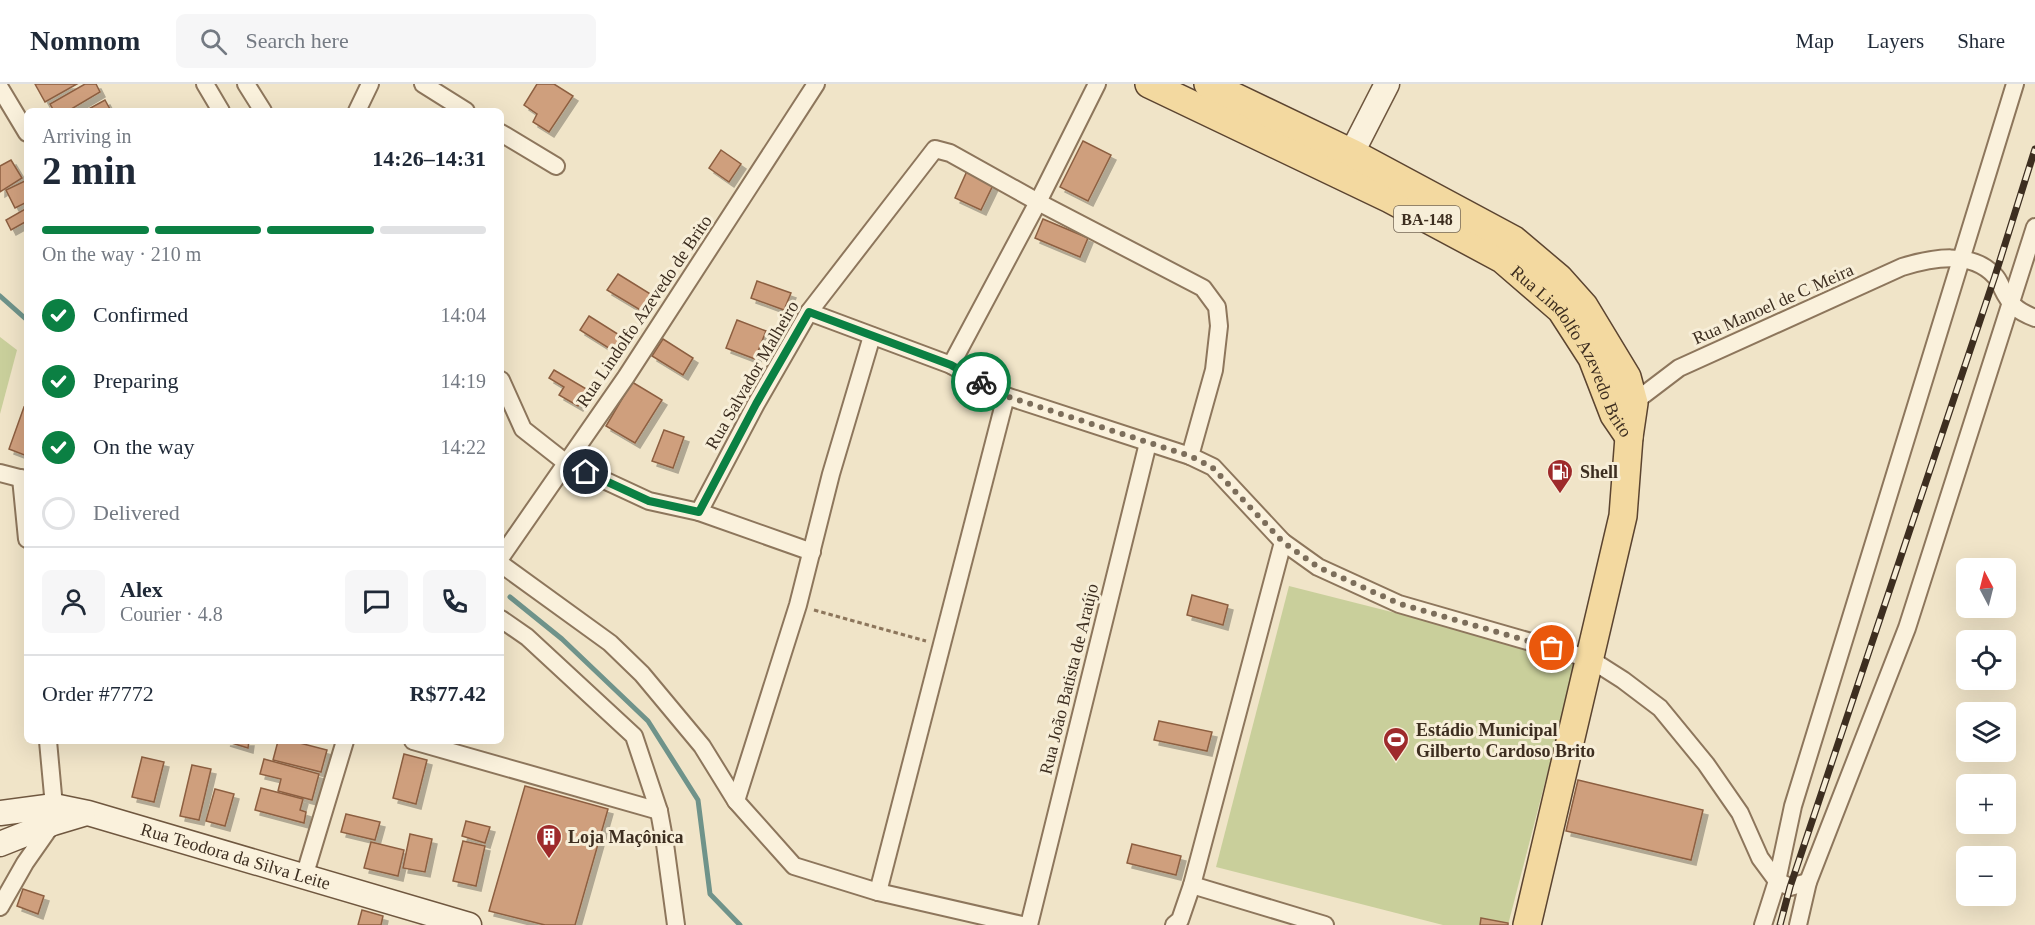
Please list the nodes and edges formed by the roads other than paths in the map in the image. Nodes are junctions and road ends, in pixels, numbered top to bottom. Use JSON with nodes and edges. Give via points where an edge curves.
{"nodes":[{"id":1,"x":205,"y":84,"type":"edge"},
{"id":2,"x":246,"y":84,"type":"edge"},
{"id":3,"x":370,"y":84,"type":"edge"},
{"id":4,"x":423,"y":84,"type":"edge"},
{"id":5,"x":816,"y":84,"type":"edge"},
{"id":6,"x":1097,"y":84,"type":"edge"},
{"id":7,"x":1149,"y":84,"type":"edge"},
{"id":8,"x":1208,"y":84,"type":"edge"},
{"id":9,"x":1387,"y":84,"type":"edge"},
{"id":10,"x":2015,"y":84,"type":"edge"},
{"id":11,"x":0,"y":88,"type":"edge"},
{"id":12,"x":219,"y":108,"type":"edge"},
{"id":13,"x":261,"y":108,"type":"edge"},
{"id":14,"x":358,"y":108,"type":"edge"},
{"id":15,"x":461,"y":108,"type":"edge"},
{"id":16,"x":24,"y":128,"type":"edge"},
{"id":17,"x":504,"y":134,"type":"edge"},
{"id":18,"x":1346,"y":164,"type":"junction"},
{"id":19,"x":556,"y":166,"type":"dead end"},
{"id":20,"x":1038,"y":202,"type":"junction"},
{"id":21,"x":2035,"y":227,"type":"edge"},
{"id":22,"x":1962,"y":258,"type":"junction"},
{"id":23,"x":2010,"y":304,"type":"junction"},
{"id":24,"x":809,"y":312,"type":"junction"},
{"id":25,"x":2035,"y":318,"type":"edge"},
{"id":26,"x":872,"y":336,"type":"junction"},
{"id":27,"x":951,"y":365,"type":"junction"},
{"id":28,"x":504,"y":387,"type":"edge"},
{"id":29,"x":1006,"y":396,"type":"junction"},
{"id":30,"x":1626,"y":419,"type":"junction"},
{"id":31,"x":1148,"y":443,"type":"junction"},
{"id":32,"x":1190,"y":456,"type":"junction"},
{"id":33,"x":565,"y":462,"type":"junction"},
{"id":34,"x":0,"y":473,"type":"edge"},
{"id":35,"x":24,"y":479,"type":"edge"},
{"id":36,"x":699,"y":512,"type":"junction"},
{"id":37,"x":1283,"y":542,"type":"junction"},
{"id":38,"x":812,"y":552,"type":"junction"},
{"id":39,"x":504,"y":553,"type":"edge"},
{"id":40,"x":504,"y":566,"type":"edge"},
{"id":41,"x":504,"y":621,"type":"edge"},
{"id":42,"x":1590,"y":659,"type":"junction"},
{"id":43,"x":48,"y":744,"type":"edge"},
{"id":44,"x":344,"y":744,"type":"edge"},
{"id":45,"x":424,"y":744,"type":"edge"},
{"id":46,"x":736,"y":801,"type":"junction"},
{"id":47,"x":659,"y":811,"type":"junction"},
{"id":48,"x":0,"y":813,"type":"edge"},
{"id":49,"x":54,"y":814,"type":"junction"},
{"id":50,"x":0,"y":844,"type":"edge"},
{"id":51,"x":304,"y":877,"type":"junction"},
{"id":52,"x":1777,"y":881,"type":"junction"},
{"id":53,"x":1808,"y":882,"type":"junction"},
{"id":54,"x":1192,"y":885,"type":"junction"},
{"id":55,"x":878,"y":892,"type":"junction"},
{"id":56,"x":0,"y":906,"type":"edge"},
{"id":57,"x":469,"y":925,"type":"edge"},
{"id":58,"x":676,"y":925,"type":"edge"},
{"id":59,"x":1022,"y":925,"type":"edge"},
{"id":60,"x":1029,"y":925,"type":"edge"},
{"id":61,"x":1174,"y":925,"type":"edge"},
{"id":62,"x":1325,"y":925,"type":"edge"},
{"id":63,"x":1527,"y":925,"type":"edge"},
{"id":64,"x":1763,"y":925,"type":"edge"},
{"id":65,"x":1798,"y":925,"type":"edge"}],
"edges":[{"from":1,"to":12,"type":"street"},
{"from":2,"to":13,"type":"street"},
{"from":3,"to":14,"type":"street"},
{"from":4,"to":15,"type":"street"},
{"from":5,"to":33,"type":"street","name":"Rua Lindolfo Azevedo de Brito","via":[[626,377]]},
{"from":6,"to":20,"type":"street"},
{"from":7,"to":18,"type":"main road","name":"Rua Lindolfo Azevedo Brito","number":"BA-148"},
{"from":8,"to":18,"type":"main road","name":"Rua Lindolfo Azevedo Brito","number":"BA-148"},
{"from":9,"to":18,"type":"street"},
{"from":10,"to":22,"type":"street"},
{"from":11,"to":16,"type":"street"},
{"from":17,"to":19,"type":"street"},
{"from":18,"to":30,"type":"main road","name":"Rua Lindolfo Azevedo Brito","number":"BA-148","via":[[1514,240],[1559,278],[1584,306],[1627,377]]},
{"from":20,"to":24,"type":"street","name":"Rua Salvador Malheiro","via":[[950,153],[935,149]]},
{"from":20,"to":27,"type":"street"},
{"from":20,"to":32,"type":"street","via":[[1203,288],[1216,307],[1219,326],[1214,370]]},
{"from":21,"to":23,"type":"street"},
{"from":22,"to":23,"type":"street","via":[[1995,276]]},
{"from":22,"to":30,"type":"street","name":"Rua Manoel de C Meira","via":[[1926,260],[1902,267],[1679,368]]},
{"from":22,"to":52,"type":"street","via":[[1793,806]]},
{"from":23,"to":25,"type":"street"},
{"from":23,"to":53,"type":"street","via":[[1907,628]]},
{"from":24,"to":26,"type":"street"},
{"from":24,"to":36,"type":"street","name":"Rua Salvador Malheiro"},
{"from":26,"to":27,"type":"street"},
{"from":26,"to":38,"type":"street"},
{"from":27,"to":29,"type":"street"},
{"from":28,"to":33,"type":"street","via":[[523,429]]},
{"from":29,"to":31,"type":"street"},
{"from":29,"to":55,"type":"street"},
{"from":30,"to":42,"type":"main road","via":[[1623,516]]},
{"from":31,"to":32,"type":"street"},
{"from":31,"to":60,"type":"street","name":"Rua João Batista de Araújo"},
{"from":32,"to":37,"type":"street","via":[[1212,467]]},
{"from":33,"to":36,"type":"street","via":[[649,501]]},
{"from":33,"to":39,"type":"street","name":"Rua Lindolfo Azevedo de Brito"},
{"from":34,"to":35,"type":"street"},
{"from":36,"to":38,"type":"street"},
{"from":37,"to":42,"type":"street","via":[[1318,567],[1400,604]]},
{"from":37,"to":54,"type":"street"},
{"from":38,"to":46,"type":"street"},
{"from":40,"to":46,"type":"street","via":[[610,643],[642,674],[702,746]]},
{"from":41,"to":47,"type":"street","via":[[527,637],[634,736]]},
{"from":42,"to":52,"type":"street","via":[[1660,708],[1740,813],[1760,858]]},
{"from":42,"to":63,"type":"main road"},
{"from":43,"to":49,"type":"street"},
{"from":44,"to":51,"type":"street"},
{"from":45,"to":47,"type":"street"},
{"from":46,"to":55,"type":"street","via":[[794,866]]},
{"from":47,"to":58,"type":"street"},
{"from":48,"to":49,"type":"street","name":"Rua Teodora da Silva Leite"},
{"from":49,"to":50,"type":"street"},
{"from":49,"to":51,"type":"street","name":"Rua Teodora da Silva Leite","via":[[88,813]]},
{"from":49,"to":56,"type":"street"},
{"from":51,"to":57,"type":"street","name":"Rua Teodora da Silva Leite"},
{"from":52,"to":53,"type":"street","via":[[1790,887]]},
{"from":52,"to":64,"type":"street"},
{"from":53,"to":65,"type":"street"},
{"from":54,"to":61,"type":"street","via":[[1180,920]]},
{"from":54,"to":62,"type":"street"},
{"from":55,"to":59,"type":"street"}]}
